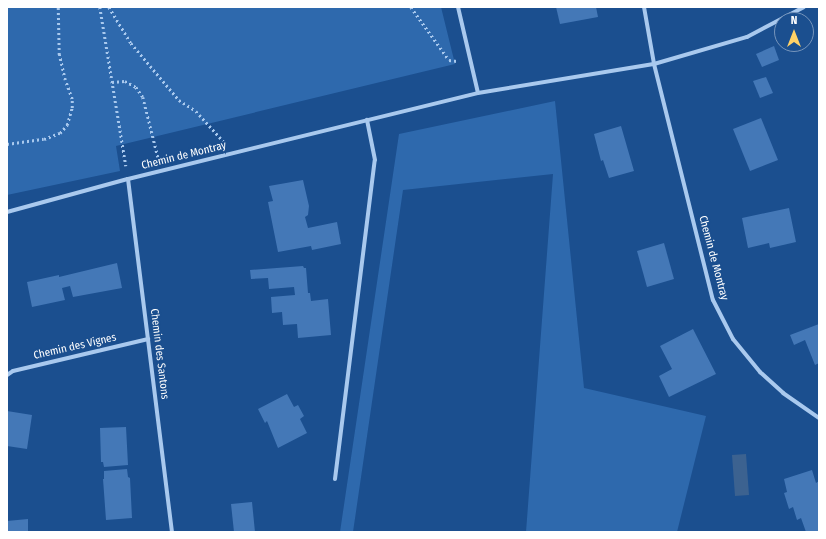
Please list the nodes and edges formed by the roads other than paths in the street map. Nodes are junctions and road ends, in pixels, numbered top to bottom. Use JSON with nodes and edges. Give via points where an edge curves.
{"nodes":[{"id":1,"x":458,"y":7,"type":"edge"},
{"id":2,"x":644,"y":7,"type":"edge"},
{"id":3,"x":804,"y":7,"type":"edge"},
{"id":4,"x":654,"y":64,"type":"junction"},
{"id":5,"x":478,"y":93,"type":"junction"},
{"id":6,"x":367,"y":120,"type":"junction"},
{"id":7,"x":128,"y":179,"type":"junction"},
{"id":8,"x":7,"y":212,"type":"edge"},
{"id":9,"x":148,"y":339,"type":"junction"},
{"id":10,"x":7,"y":375,"type":"edge"},
{"id":11,"x":819,"y":418,"type":"edge"},
{"id":12,"x":335,"y":479,"type":"dead end"},
{"id":13,"x":172,"y":532,"type":"edge"}],
"edges":[{"from":1,"to":5,"type":"street"},
{"from":2,"to":4,"type":"street","name":"Chemin de Montray"},
{"from":3,"to":4,"type":"street","name":"Chemin de Montray","via":[[747,37]]},
{"from":4,"to":5,"type":"street","name":"Chemin de Montray"},
{"from":4,"to":11,"type":"street","name":"Chemin de Montray","via":[[713,300],[733,339],[760,372],[783,393]]},
{"from":5,"to":6,"type":"street","name":"Chemin de Montray"},
{"from":6,"to":7,"type":"street","name":"Chemin de Montray"},
{"from":6,"to":12,"type":"street","via":[[375,160]]},
{"from":7,"to":8,"type":"street","name":"Chemin de Montray"},
{"from":7,"to":9,"type":"street","name":"Chemin des Santons"},
{"from":9,"to":10,"type":"street","name":"Chemin des Vignes","via":[[13,371]]},
{"from":9,"to":13,"type":"street","name":"Chemin des Santons"}]}
